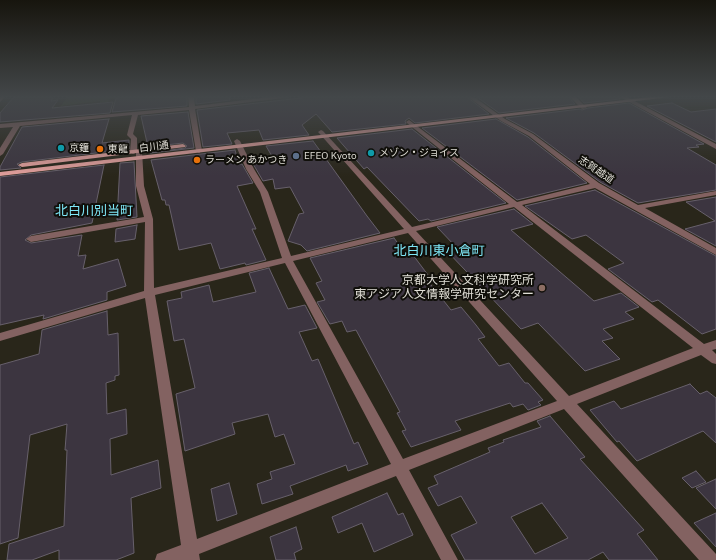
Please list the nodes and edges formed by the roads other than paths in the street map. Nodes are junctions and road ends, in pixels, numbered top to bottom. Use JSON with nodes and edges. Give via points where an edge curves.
{"nodes":[{"id":1,"x":36,"y":123,"type":"edge"},
{"id":2,"x":133,"y":123,"type":"edge"},
{"id":3,"x":195,"y":123,"type":"edge"},
{"id":4,"x":427,"y":123,"type":"edge"},
{"id":5,"x":510,"y":123,"type":"edge"},
{"id":6,"x":670,"y":123,"type":"edge"},
{"id":7,"x":16,"y":125,"type":"junction"},
{"id":8,"x":412,"y":125,"type":"junction"},
{"id":9,"x":0,"y":126,"type":"edge"},
{"id":10,"x":323,"y":134,"type":"junction"},
{"id":11,"x":238,"y":144,"type":"junction"},
{"id":12,"x":716,"y":147,"type":"edge"},
{"id":13,"x":199,"y":148,"type":"junction"},
{"id":14,"x":0,"y":154,"type":"edge"},
{"id":15,"x":137,"y":154,"type":"junction"},
{"id":16,"x":0,"y":167,"type":"edge"},
{"id":17,"x":0,"y":174,"type":"edge"},
{"id":18,"x":596,"y":184,"type":"junction"},
{"id":19,"x":716,"y":193,"type":"edge"},
{"id":20,"x":516,"y":204,"type":"junction"},
{"id":21,"x":639,"y":207,"type":"junction"},
{"id":22,"x":149,"y":220,"type":"junction"},
{"id":23,"x":410,"y":230,"type":"junction"},
{"id":24,"x":31,"y":239,"type":"dead end"},
{"id":25,"x":716,"y":252,"type":"edge"},
{"id":26,"x":287,"y":259,"type":"junction"},
{"id":27,"x":149,"y":293,"type":"junction"},
{"id":28,"x":0,"y":337,"type":"edge"},
{"id":29,"x":716,"y":344,"type":"edge"},
{"id":30,"x":702,"y":349,"type":"junction"},
{"id":31,"x":716,"y":360,"type":"edge"},
{"id":32,"x":566,"y":402,"type":"junction"},
{"id":33,"x":399,"y":468,"type":"junction"},
{"id":34,"x":191,"y":555,"type":"edge"},
{"id":35,"x":164,"y":560,"type":"edge"},
{"id":36,"x":450,"y":560,"type":"edge"},
{"id":37,"x":710,"y":560,"type":"edge"}],
"edges":[{"from":1,"to":7,"type":"street"},
{"from":2,"to":15,"type":"street","via":[[130,135],[134,138]]},
{"from":3,"to":13,"type":"street"},
{"from":4,"to":8,"type":"main road","name":"白川通"},
{"from":5,"to":18,"type":"street","name":"志賀越道","via":[[531,135]]},
{"from":6,"to":12,"type":"street"},
{"from":7,"to":9,"type":"street"},
{"from":7,"to":14,"type":"street"},
{"from":8,"to":10,"type":"main road","name":"白川通"},
{"from":8,"to":20,"type":"street"},
{"from":10,"to":11,"type":"main road","name":"白川通"},
{"from":10,"to":23,"type":"street"},
{"from":11,"to":13,"type":"main road","name":"白川通"},
{"from":11,"to":26,"type":"street","via":[[264,192]]},
{"from":13,"to":15,"type":"main road","name":"白川通"},
{"from":15,"to":16,"type":"main road","name":"白川通"},
{"from":15,"to":17,"type":"main road","name":"白川通"},
{"from":15,"to":22,"type":"street","via":[[140,186]]},
{"from":18,"to":20,"type":"street"},
{"from":18,"to":21,"type":"street","name":"志賀越道"},
{"from":19,"to":21,"type":"street"},
{"from":20,"to":23,"type":"street"},
{"from":20,"to":30,"type":"street"},
{"from":21,"to":25,"type":"street","name":"志賀越道"},
{"from":22,"to":24,"type":"street"},
{"from":22,"to":27,"type":"street"},
{"from":23,"to":26,"type":"street"},
{"from":23,"to":32,"type":"street"},
{"from":26,"to":27,"type":"street"},
{"from":26,"to":33,"type":"street"},
{"from":27,"to":28,"type":"street"},
{"from":27,"to":34,"type":"street"},
{"from":29,"to":30,"type":"street"},
{"from":30,"to":31,"type":"street"},
{"from":30,"to":32,"type":"street"},
{"from":32,"to":33,"type":"street"},
{"from":32,"to":37,"type":"street"},
{"from":33,"to":34,"type":"street"},
{"from":33,"to":36,"type":"street"},
{"from":34,"to":35,"type":"street"}]}
